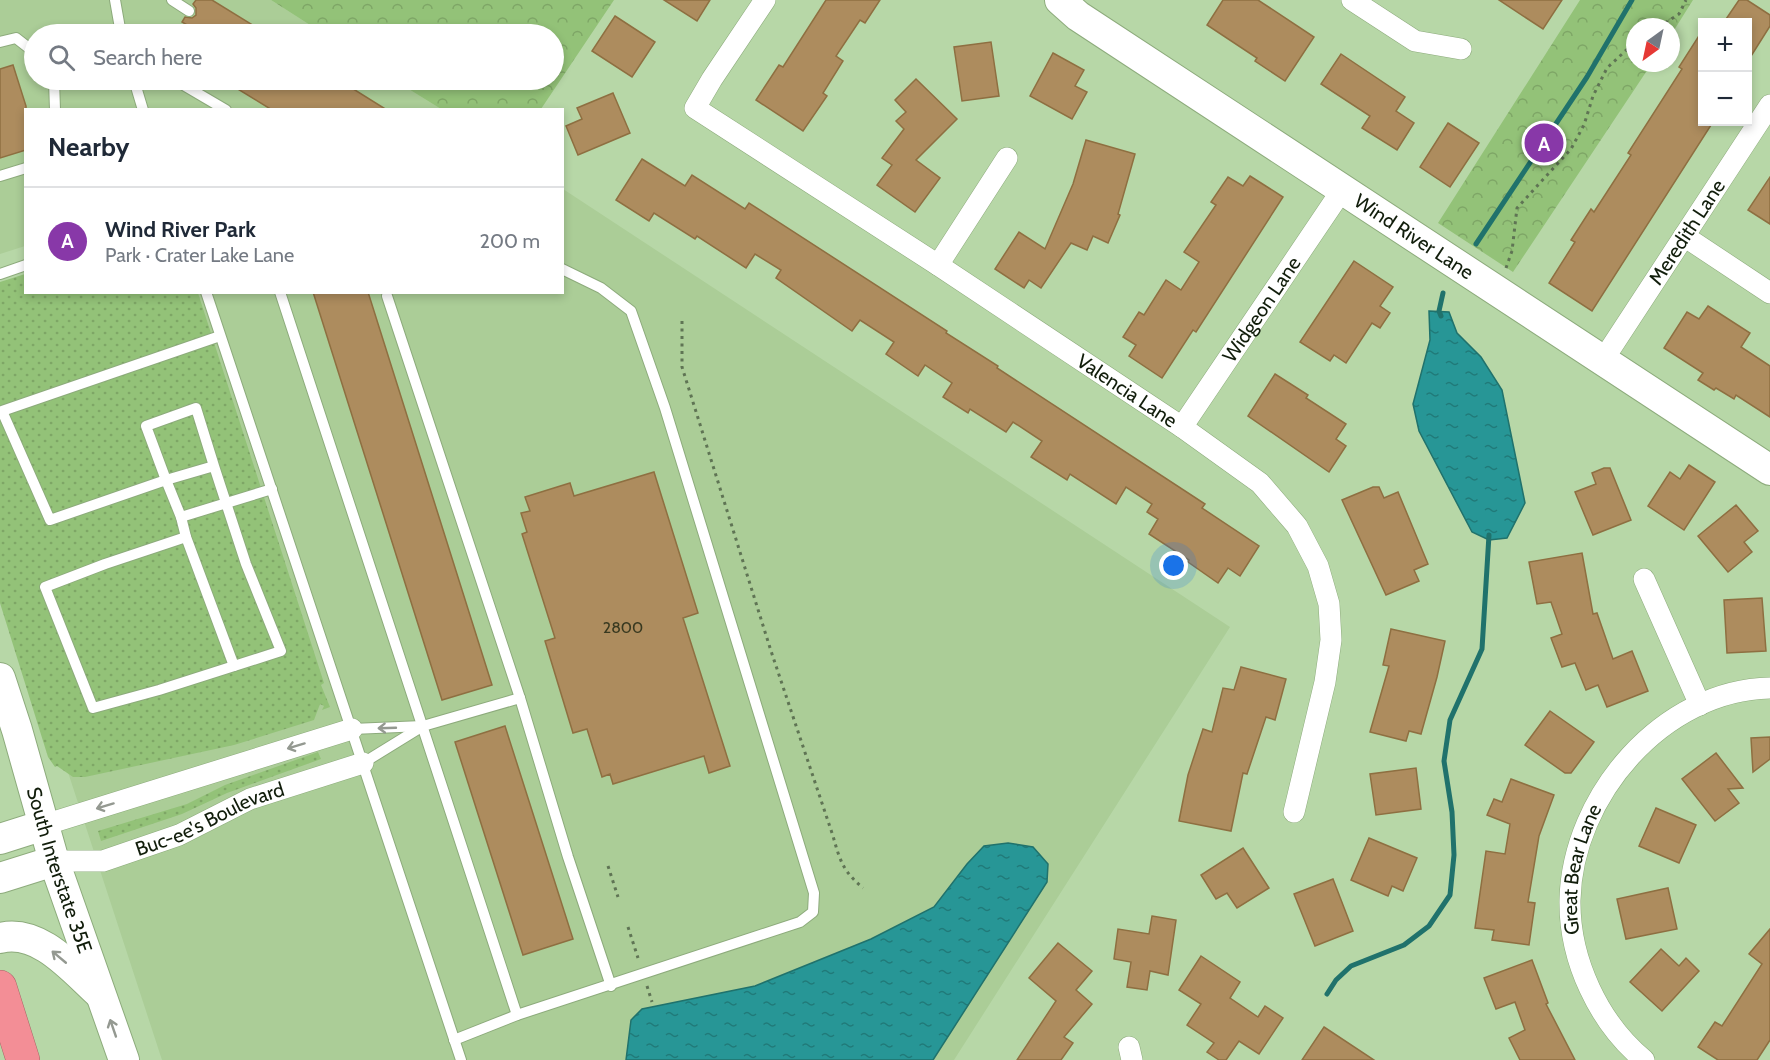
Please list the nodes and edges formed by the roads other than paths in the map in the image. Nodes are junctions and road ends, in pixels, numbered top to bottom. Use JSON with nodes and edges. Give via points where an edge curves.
{"nodes":[{"id":1,"x":116,"y":0,"type":"edge"},
{"id":2,"x":172,"y":0,"type":"edge"},
{"id":3,"x":765,"y":0,"type":"edge"},
{"id":4,"x":1060,"y":0,"type":"edge"},
{"id":5,"x":1352,"y":0,"type":"edge"},
{"id":6,"x":189,"y":11,"type":"dead end"},
{"id":7,"x":120,"y":24,"type":"edge"},
{"id":8,"x":0,"y":42,"type":"edge"},
{"id":9,"x":24,"y":44,"type":"edge"},
{"id":10,"x":1461,"y":49,"type":"dead end"},
{"id":11,"x":54,"y":90,"type":"edge"},
{"id":12,"x":137,"y":90,"type":"edge"},
{"id":13,"x":192,"y":90,"type":"edge"},
{"id":14,"x":1770,"y":105,"type":"edge"},
{"id":15,"x":55,"y":108,"type":"edge"},
{"id":16,"x":143,"y":108,"type":"edge"},
{"id":17,"x":223,"y":108,"type":"edge"},
{"id":18,"x":1008,"y":158,"type":"dead end"},
{"id":19,"x":24,"y":169,"type":"edge"},
{"id":20,"x":0,"y":176,"type":"edge"},
{"id":21,"x":1342,"y":190,"type":"junction"},
{"id":22,"x":1684,"y":236,"type":"junction"},
{"id":23,"x":24,"y":266,"type":"edge"},
{"id":24,"x":938,"y":266,"type":"junction"},
{"id":25,"x":564,"y":270,"type":"edge"},
{"id":26,"x":0,"y":274,"type":"edge"},
{"id":27,"x":1770,"y":293,"type":"edge"},
{"id":28,"x":207,"y":294,"type":"edge"},
{"id":29,"x":281,"y":294,"type":"edge"},
{"id":30,"x":390,"y":294,"type":"edge"},
{"id":31,"x":220,"y":336,"type":"junction"},
{"id":32,"x":1603,"y":360,"type":"junction"},
{"id":33,"x":1182,"y":428,"type":"junction"},
{"id":34,"x":214,"y":466,"type":"junction"},
{"id":35,"x":1770,"y":470,"type":"edge"},
{"id":36,"x":166,"y":480,"type":"junction"},
{"id":37,"x":272,"y":489,"type":"junction"},
{"id":38,"x":227,"y":503,"type":"junction"},
{"id":39,"x":182,"y":517,"type":"junction"},
{"id":40,"x":186,"y":537,"type":"junction"},
{"id":41,"x":1644,"y":579,"type":"dead end"},
{"id":42,"x":234,"y":666,"type":"junction"},
{"id":43,"x":0,"y":678,"type":"edge"},
{"id":44,"x":1770,"y":688,"type":"edge"},
{"id":45,"x":520,"y":698,"type":"junction"},
{"id":46,"x":1700,"y":705,"type":"junction"},
{"id":47,"x":423,"y":726,"type":"junction"},
{"id":48,"x":352,"y":729,"type":"junction"},
{"id":49,"x":17,"y":730,"type":"junction"},
{"id":50,"x":0,"y":763,"type":"edge"},
{"id":51,"x":363,"y":763,"type":"junction"},
{"id":52,"x":1294,"y":812,"type":"dead end"},
{"id":53,"x":44,"y":825,"type":"junction"},
{"id":54,"x":0,"y":839,"type":"edge"},
{"id":55,"x":54,"y":861,"type":"junction"},
{"id":56,"x":0,"y":878,"type":"edge"},
{"id":57,"x":0,"y":938,"type":"edge"},
{"id":58,"x":611,"y":986,"type":"junction"},
{"id":59,"x":0,"y":987,"type":"edge"},
{"id":60,"x":102,"y":996,"type":"junction"},
{"id":61,"x":518,"y":1016,"type":"junction"},
{"id":62,"x":454,"y":1040,"type":"junction"},
{"id":63,"x":20,"y":1050,"type":"edge"},
{"id":64,"x":124,"y":1060,"type":"edge"},
{"id":65,"x":461,"y":1060,"type":"edge"},
{"id":66,"x":1644,"y":1060,"type":"edge"}],
"edges":[{"from":1,"to":7,"type":"lane"},
{"from":2,"to":6,"type":"lane"},
{"from":3,"to":24,"type":"street","name":"Valencia Lane","via":[[695,108]]},
{"from":4,"to":21,"type":"street","name":"Wind River Lane","via":[[1078,16]]},
{"from":5,"to":10,"type":"street","via":[[1415,41]]},
{"from":8,"to":9,"type":"lane","via":[[16,38]]},
{"from":11,"to":15,"type":"lane"},
{"from":12,"to":16,"type":"lane"},
{"from":13,"to":17,"type":"lane"},
{"from":14,"to":22,"type":"street","name":"Meredith Lane"},
{"from":18,"to":24,"type":"street"},
{"from":19,"to":20,"type":"lane"},
{"from":21,"to":32,"type":"street","name":"Wind River Lane"},
{"from":21,"to":33,"type":"street","name":"Widgeon Lane"},
{"from":22,"to":27,"type":"street"},
{"from":22,"to":32,"type":"street","name":"Meredith Lane"},
{"from":23,"to":26,"type":"lane"},
{"from":24,"to":33,"type":"street","name":"Valencia Lane"},
{"from":25,"to":58,"type":"lane","via":[[601,288],[631,311],[665,408],[814,893],[813,912],[800,922]]},
{"from":28,"to":31,"type":"lane"},
{"from":29,"to":47,"type":"lane"},
{"from":30,"to":45,"type":"lane"},
{"from":31,"to":36,"type":"lane","via":[[2,411],[51,520]]},
{"from":31,"to":37,"type":"lane"},
{"from":32,"to":35,"type":"street","name":"Wind River Lane"},
{"from":33,"to":52,"type":"street","name":"Valencia Lane","via":[[1260,483],[1297,526],[1317,566],[1329,604],[1331,640],[1325,682]]},
{"from":34,"to":36,"type":"lane"},
{"from":34,"to":36,"type":"lane","via":[[196,408],[146,426]]},
{"from":34,"to":38,"type":"lane"},
{"from":36,"to":39,"type":"lane"},
{"from":37,"to":38,"type":"lane"},
{"from":37,"to":48,"type":"lane"},
{"from":38,"to":39,"type":"lane"},
{"from":38,"to":42,"type":"lane","via":[[246,564],[281,651]]},
{"from":39,"to":40,"type":"lane"},
{"from":40,"to":42,"type":"lane"},
{"from":40,"to":42,"type":"lane","via":[[45,588],[93,708]]},
{"from":41,"to":46,"type":"street"},
{"from":43,"to":49,"type":"street","name":"South Interstate 35E"},
{"from":44,"to":46,"type":"street","name":"Great Bear Lane","via":[[1739,692]]},
{"from":45,"to":47,"type":"lane"},
{"from":45,"to":58,"type":"lane"},
{"from":46,"to":66,"type":"street","name":"Great Bear Lane","via":[[1672,719],[1617,770],[1597,800],[1574,866],[1572,930],[1583,972],[1598,1008],[1627,1046]]},
{"from":47,"to":48,"type":"lane","one_way":true},
{"from":47,"to":51,"type":"lane"},
{"from":47,"to":61,"type":"lane"},
{"from":48,"to":51,"type":"lane"},
{"from":48,"to":53,"type":"street","name":"Buc-ee's Boulevard","one_way":true},
{"from":49,"to":50,"type":"street"},
{"from":49,"to":53,"type":"street","name":"South Interstate 35E"},
{"from":51,"to":55,"type":"street","name":"Buc-ee's Boulevard","via":[[250,799],[179,835],[103,861]]},
{"from":51,"to":62,"type":"lane"},
{"from":53,"to":54,"type":"street"},
{"from":53,"to":55,"type":"street","name":"South Interstate 35E"},
{"from":55,"to":56,"type":"street"},
{"from":55,"to":60,"type":"street","name":"South Interstate 35E"},
{"from":60,"to":57,"type":"street","one_way":true,"via":[[55,953],[31,940],[11,935]]},
{"from":58,"to":61,"type":"lane"},
{"from":59,"to":63,"type":"highway"},
{"from":64,"to":60,"type":"street","name":"South Interstate 35E","one_way":true},
{"from":61,"to":62,"type":"lane"},
{"from":62,"to":65,"type":"lane"}]}
